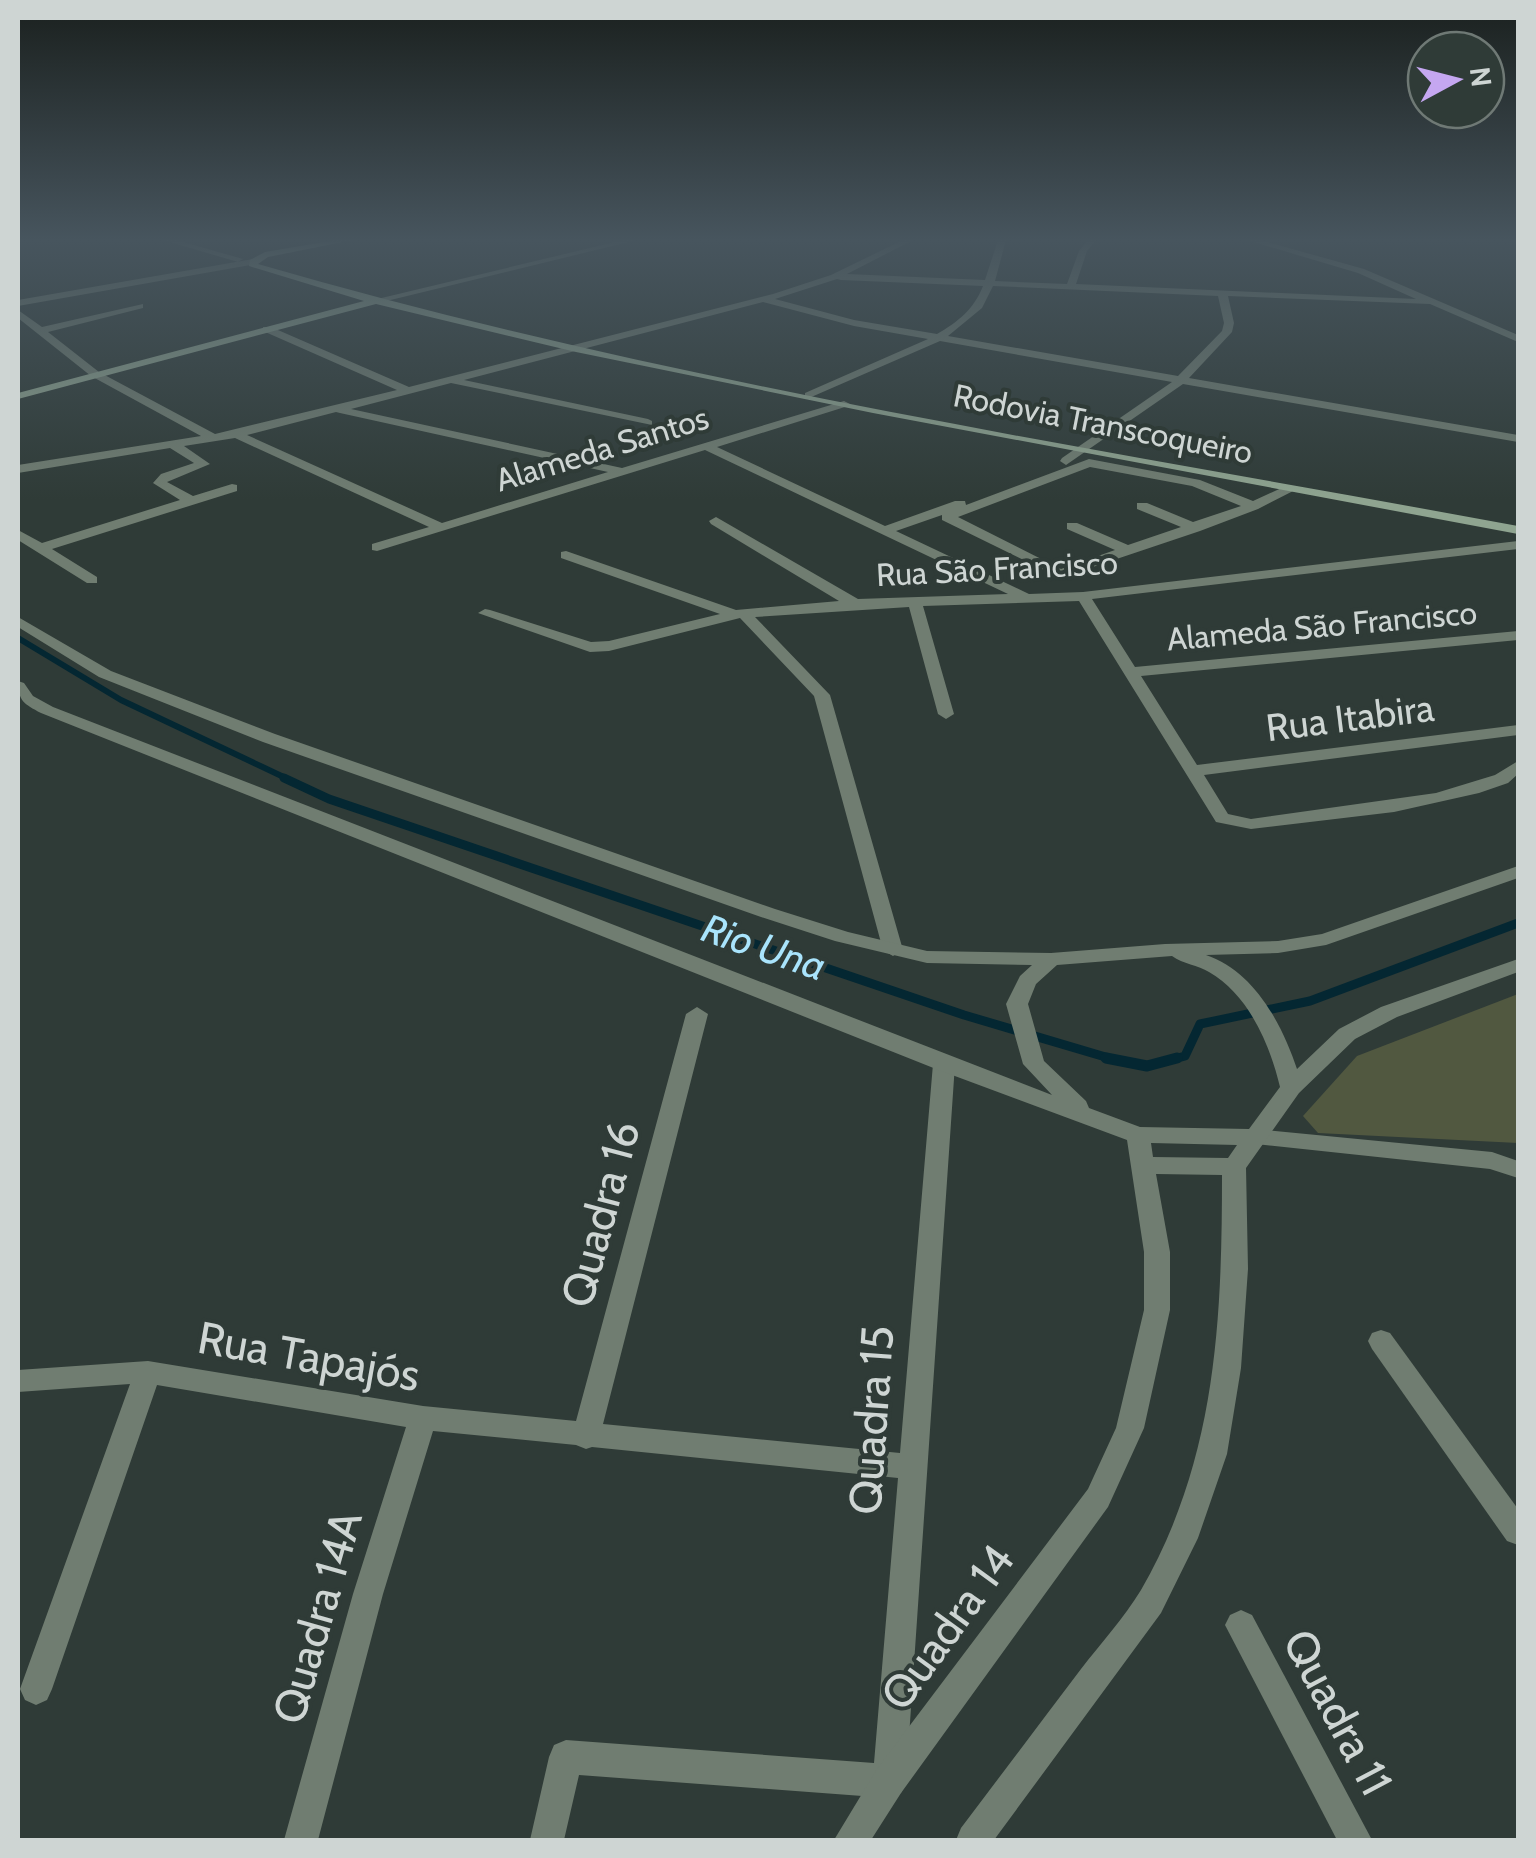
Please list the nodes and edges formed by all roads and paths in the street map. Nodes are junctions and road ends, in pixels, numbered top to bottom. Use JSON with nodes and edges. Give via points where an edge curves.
{"nodes":[{"id":1,"x":33,"y":327,"type":"edge"},
{"id":2,"x":60,"y":327,"type":"edge"},
{"id":3,"x":276,"y":327,"type":"edge"},
{"id":4,"x":482,"y":327,"type":"edge"},
{"id":5,"x":662,"y":327,"type":"edge"},
{"id":6,"x":875,"y":327,"type":"edge"},
{"id":7,"x":956,"y":327,"type":"edge"},
{"id":8,"x":1227,"y":327,"type":"edge"},
{"id":9,"x":1488,"y":327,"type":"edge"},
{"id":10,"x":267,"y":329,"type":"junction"},
{"id":11,"x":39,"y":332,"type":"junction"},
{"id":12,"x":937,"y":338,"type":"junction"},
{"id":13,"x":1518,"y":339,"type":"edge"},
{"id":14,"x":576,"y":349,"type":"junction"},
{"id":15,"x":95,"y":374,"type":"junction"},
{"id":16,"x":449,"y":380,"type":"junction"},
{"id":17,"x":1179,"y":382,"type":"junction"},
{"id":18,"x":408,"y":390,"type":"junction"},
{"id":19,"x":18,"y":396,"type":"edge"},
{"id":20,"x":809,"y":396,"type":"junction"},
{"id":21,"x":844,"y":404,"type":"junction"},
{"id":22,"x":333,"y":409,"type":"junction"},
{"id":23,"x":648,"y":423,"type":"dead end"},
{"id":24,"x":236,"y":434,"type":"junction"},
{"id":25,"x":214,"y":438,"type":"junction"},
{"id":26,"x":1518,"y":439,"type":"edge"},
{"id":27,"x":704,"y":445,"type":"junction"},
{"id":28,"x":175,"y":446,"type":"junction"},
{"id":29,"x":1086,"y":448,"type":"junction"},
{"id":30,"x":18,"y":470,"type":"edge"},
{"id":31,"x":623,"y":471,"type":"junction"},
{"id":32,"x":232,"y":488,"type":"dead end"},
{"id":33,"x":1292,"y":488,"type":"junction"},
{"id":34,"x":192,"y":500,"type":"junction"},
{"id":35,"x":1142,"y":506,"type":"dead end"},
{"id":36,"x":1254,"y":506,"type":"junction"},
{"id":37,"x":716,"y":521,"type":"dead end"},
{"id":38,"x":1072,"y":526,"type":"dead end"},
{"id":39,"x":442,"y":528,"type":"junction"},
{"id":40,"x":1195,"y":528,"type":"junction"},
{"id":41,"x":885,"y":530,"type":"junction"},
{"id":42,"x":1518,"y":530,"type":"edge"},
{"id":43,"x":18,"y":534,"type":"edge"},
{"id":44,"x":377,"y":547,"type":"dead end"},
{"id":45,"x":41,"y":548,"type":"junction"},
{"id":46,"x":1514,"y":549,"type":"edge"},
{"id":47,"x":1130,"y":552,"type":"junction"},
{"id":48,"x":566,"y":555,"type":"dead end"},
{"id":49,"x":92,"y":580,"type":"dead end"},
{"id":50,"x":1083,"y":596,"type":"junction"},
{"id":51,"x":1025,"y":597,"type":"junction"},
{"id":52,"x":914,"y":602,"type":"junction"},
{"id":53,"x":856,"y":604,"type":"junction"},
{"id":54,"x":484,"y":613,"type":"dead end"},
{"id":55,"x":738,"y":613,"type":"junction"},
{"id":56,"x":18,"y":622,"type":"edge"},
{"id":57,"x":1518,"y":635,"type":"edge"},
{"id":58,"x":1130,"y":672,"type":"junction"},
{"id":59,"x":19,"y":690,"type":"edge"},
{"id":60,"x":946,"y":714,"type":"dead end"},
{"id":61,"x":1518,"y":730,"type":"edge"},
{"id":62,"x":1516,"y":770,"type":"edge"},
{"id":63,"x":1190,"y":771,"type":"junction"},
{"id":64,"x":1518,"y":872,"type":"edge"},
{"id":65,"x":893,"y":950,"type":"junction"},
{"id":66,"x":1165,"y":950,"type":"junction"},
{"id":67,"x":1050,"y":959,"type":"junction"},
{"id":68,"x":1518,"y":965,"type":"edge"},
{"id":69,"x":697,"y":1014,"type":"dead end"},
{"id":70,"x":944,"y":1064,"type":"junction"},
{"id":71,"x":1291,"y":1088,"type":"junction"},
{"id":72,"x":1087,"y":1115,"type":"junction"},
{"id":73,"x":1138,"y":1135,"type":"junction"},
{"id":74,"x":1254,"y":1137,"type":"junction"},
{"id":75,"x":1143,"y":1165,"type":"junction"},
{"id":76,"x":1234,"y":1167,"type":"junction"},
{"id":77,"x":1518,"y":1170,"type":"edge"},
{"id":78,"x":1381,"y":1341,"type":"dead end"},
{"id":79,"x":148,"y":1372,"type":"junction"},
{"id":80,"x":18,"y":1380,"type":"edge"},
{"id":81,"x":423,"y":1418,"type":"junction"},
{"id":82,"x":586,"y":1437,"type":"junction"},
{"id":83,"x":913,"y":1468,"type":"junction"},
{"id":84,"x":1518,"y":1532,"type":"edge"},
{"id":85,"x":1241,"y":1624,"type":"dead end"},
{"id":86,"x":36,"y":1689,"type":"dead end"},
{"id":87,"x":889,"y":1781,"type":"junction"},
{"id":88,"x":301,"y":1840,"type":"edge"},
{"id":89,"x":547,"y":1840,"type":"edge"},
{"id":90,"x":851,"y":1840,"type":"edge"},
{"id":91,"x":973,"y":1840,"type":"edge"},
{"id":92,"x":1355,"y":1840,"type":"edge"}],
"edges":[{"from":1,"to":11,"type":"street"},
{"from":2,"to":11,"type":"street"},
{"from":3,"to":10,"type":"main road"},
{"from":4,"to":14,"type":"main road","name":"Rodovia Transcoqueiro"},
{"from":5,"to":14,"type":"street"},
{"from":6,"to":12,"type":"street"},
{"from":7,"to":12,"type":"street"},
{"from":8,"to":17,"type":"street"},
{"from":9,"to":13,"type":"street"},
{"from":10,"to":15,"type":"main road"},
{"from":10,"to":18,"type":"street"},
{"from":11,"to":15,"type":"street"},
{"from":12,"to":17,"type":"street"},
{"from":12,"to":20,"type":"street"},
{"from":14,"to":16,"type":"street"},
{"from":14,"to":20,"type":"main road","name":"Rodovia Transcoqueiro"},
{"from":15,"to":19,"type":"main road"},
{"from":15,"to":25,"type":"street"},
{"from":16,"to":18,"type":"street"},
{"from":16,"to":23,"type":"street"},
{"from":17,"to":26,"type":"street"},
{"from":17,"to":29,"type":"street"},
{"from":18,"to":22,"type":"street"},
{"from":20,"to":21,"type":"main road","name":"Rodovia Transcoqueiro"},
{"from":21,"to":27,"type":"street","name":"Alameda Santos"},
{"from":21,"to":29,"type":"main road","name":"Rodovia Transcoqueiro"},
{"from":22,"to":24,"type":"street"},
{"from":22,"to":31,"type":"street"},
{"from":24,"to":25,"type":"street"},
{"from":24,"to":39,"type":"street"},
{"from":25,"to":28,"type":"street"},
{"from":27,"to":31,"type":"street","name":"Alameda Santos"},
{"from":27,"to":41,"type":"street"},
{"from":28,"to":30,"type":"street"},
{"from":28,"to":34,"type":"street","via":[[204,464],[159,483]]},
{"from":29,"to":33,"type":"main road","name":"Rodovia Transcoqueiro"},
{"from":29,"to":41,"type":"street","via":[[1005,488]]},
{"from":31,"to":39,"type":"street","name":"Alameda Santos"},
{"from":32,"to":34,"type":"street"},
{"from":33,"to":36,"type":"street"},
{"from":33,"to":42,"type":"main road","name":"Rodovia Transcoqueiro"},
{"from":34,"to":45,"type":"street"},
{"from":35,"to":40,"type":"street"},
{"from":36,"to":40,"type":"street"},
{"from":36,"to":47,"type":"street","via":[[1195,483],[1089,463],[948,517],[1060,574]]},
{"from":37,"to":53,"type":"street"},
{"from":38,"to":47,"type":"street"},
{"from":39,"to":44,"type":"street","name":"Alameda Santos"},
{"from":40,"to":47,"type":"street"},
{"from":41,"to":51,"type":"street"},
{"from":43,"to":45,"type":"street"},
{"from":45,"to":49,"type":"street"},
{"from":46,"to":50,"type":"street","name":"Rua São Francisco"},
{"from":48,"to":55,"type":"street"},
{"from":50,"to":51,"type":"street","name":"Rua São Francisco"},
{"from":50,"to":58,"type":"street"},
{"from":51,"to":52,"type":"street","name":"Rua São Francisco"},
{"from":52,"to":53,"type":"street","name":"Rua São Francisco"},
{"from":52,"to":60,"type":"street"},
{"from":53,"to":55,"type":"street","name":"Rua São Francisco"},
{"from":54,"to":55,"type":"street","name":"Rua São Francisco","via":[[590,646]]},
{"from":55,"to":65,"type":"street","via":[[822,695]]},
{"from":56,"to":65,"type":"street","via":[[104,674],[269,738],[768,913]]},
{"from":57,"to":58,"type":"street","name":"Alameda São Francisco"},
{"from":58,"to":63,"type":"street"},
{"from":59,"to":70,"type":"street","via":[[47,710]]},
{"from":61,"to":63,"type":"street","name":"Rua Itabira"},
{"from":62,"to":63,"type":"street","via":[[1450,796],[1251,824],[1229,822]]},
{"from":64,"to":66,"type":"street","via":[[1326,939]]},
{"from":65,"to":67,"type":"street"},
{"from":66,"to":67,"type":"street"},
{"from":66,"to":71,"type":"street","via":[[1210,963],[1234,980],[1276,1038]]},
{"from":67,"to":72,"type":"street","via":[[1027,980],[1017,1004],[1034,1064]]},
{"from":68,"to":71,"type":"street","via":[[1388,1012],[1348,1034]]},
{"from":69,"to":82,"type":"street","name":"Quadra 16"},
{"from":70,"to":72,"type":"street"},
{"from":70,"to":83,"type":"street","name":"Quadra 15"},
{"from":71,"to":74,"type":"street"},
{"from":72,"to":73,"type":"street"},
{"from":73,"to":74,"type":"street"},
{"from":73,"to":75,"type":"street","name":"Quadra 14"},
{"from":74,"to":76,"type":"street"},
{"from":74,"to":77,"type":"street","via":[[1492,1161]]},
{"from":75,"to":76,"type":"street"},
{"from":75,"to":87,"type":"street","name":"Quadra 14","via":[[1157,1252],[1157,1310],[1130,1428],[1098,1498]]},
{"from":76,"to":91,"type":"street","via":[[1236,1269],[1228,1368],[1213,1454],[1183,1538],[1150,1602]]},
{"from":78,"to":84,"type":"street"},
{"from":79,"to":80,"type":"street","name":"Rua Tapajós"},
{"from":79,"to":81,"type":"street","name":"Rua Tapajós"},
{"from":79,"to":86,"type":"street"},
{"from":81,"to":82,"type":"street","name":"Rua Tapajós"},
{"from":81,"to":88,"type":"street","name":"Quadra 14A"},
{"from":82,"to":83,"type":"street","name":"Rua Tapajós"},
{"from":83,"to":87,"type":"street","name":"Quadra 15"},
{"from":85,"to":92,"type":"street","name":"Quadra 11"},
{"from":87,"to":89,"type":"street","via":[[566,1758]]},
{"from":87,"to":90,"type":"street","name":"Quadra 14"}]}
